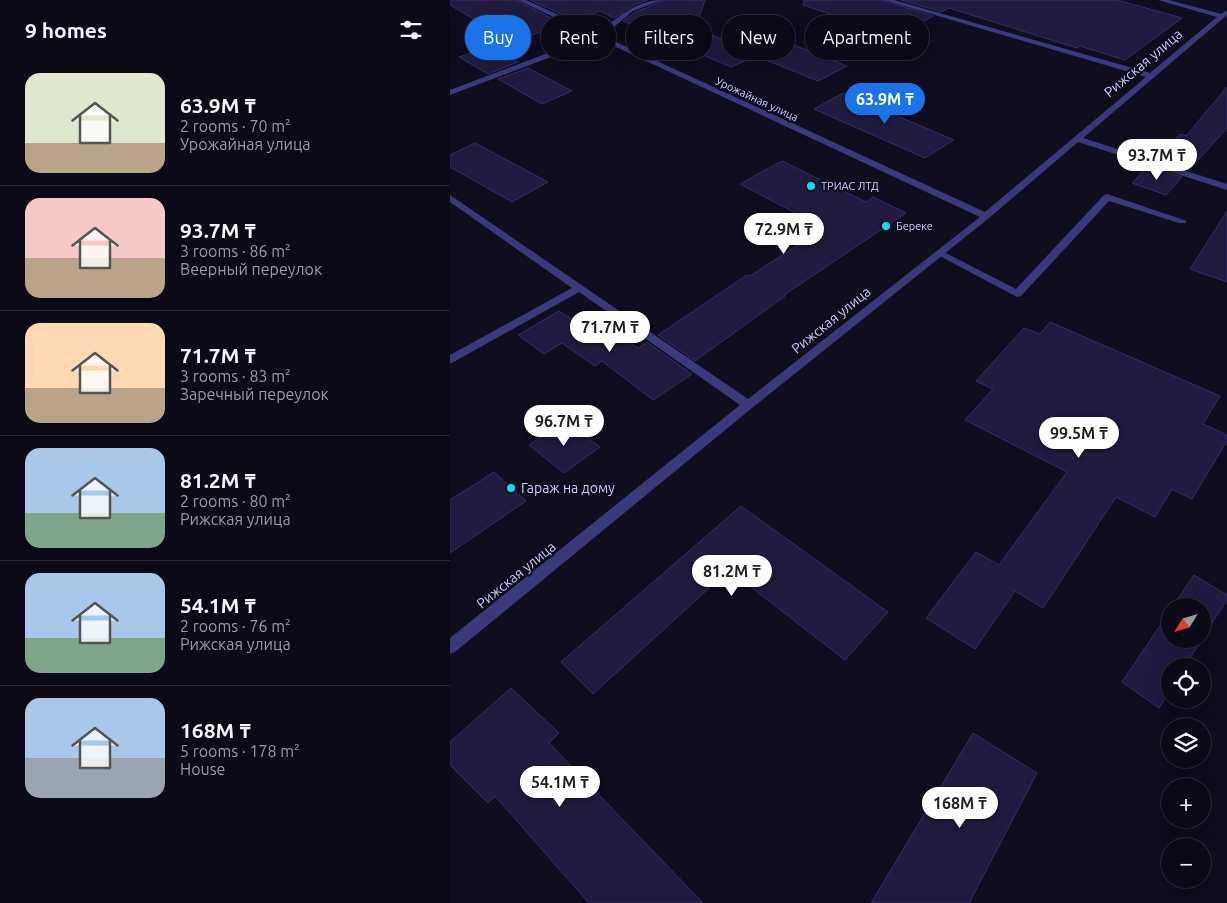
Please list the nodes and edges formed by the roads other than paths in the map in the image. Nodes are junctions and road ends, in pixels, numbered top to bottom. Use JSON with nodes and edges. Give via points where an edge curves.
{"nodes":[{"id":1,"x":521,"y":0,"type":"edge"},
{"id":2,"x":660,"y":0,"type":"edge"},
{"id":3,"x":887,"y":0,"type":"edge"},
{"id":4,"x":1161,"y":0,"type":"edge"},
{"id":5,"x":1225,"y":14,"type":"edge"},
{"id":6,"x":552,"y":15,"type":"edge"},
{"id":7,"x":616,"y":22,"type":"edge"},
{"id":8,"x":616,"y":46,"type":"edge"},
{"id":9,"x":541,"y":58,"type":"edge"},
{"id":10,"x":1151,"y":76,"type":"junction"},
{"id":11,"x":450,"y":93,"type":"edge"},
{"id":12,"x":1077,"y":139,"type":"junction"},
{"id":13,"x":1227,"y":187,"type":"edge"},
{"id":14,"x":451,"y":200,"type":"edge"},
{"id":15,"x":986,"y":216,"type":"junction"},
{"id":16,"x":1182,"y":221,"type":"dead end"},
{"id":17,"x":939,"y":253,"type":"junction"},
{"id":18,"x":579,"y":288,"type":"junction"},
{"id":19,"x":450,"y":360,"type":"edge"},
{"id":20,"x":748,"y":405,"type":"junction"},
{"id":21,"x":450,"y":647,"type":"edge"}],
"edges":[{"from":1,"to":6,"type":"street","name":"Урожайная улица"},
{"from":2,"to":7,"type":"street","via":[[632,10]]},
{"from":3,"to":10,"type":"street"},
{"from":4,"to":5,"type":"street"},
{"from":5,"to":10,"type":"street","name":"Рижская улица"},
{"from":8,"to":15,"type":"street","name":"Урожайная улица"},
{"from":9,"to":11,"type":"street"},
{"from":10,"to":12,"type":"street","name":"Рижская улица"},
{"from":12,"to":13,"type":"street"},
{"from":12,"to":15,"type":"street","name":"Рижская улица"},
{"from":14,"to":18,"type":"street"},
{"from":15,"to":17,"type":"street","name":"Рижская улица"},
{"from":16,"to":17,"type":"street","via":[[1107,197],[1017,294]]},
{"from":17,"to":20,"type":"street","name":"Рижская улица"},
{"from":18,"to":19,"type":"street"},
{"from":18,"to":20,"type":"street"},
{"from":20,"to":21,"type":"street","name":"Рижская улица"}]}
